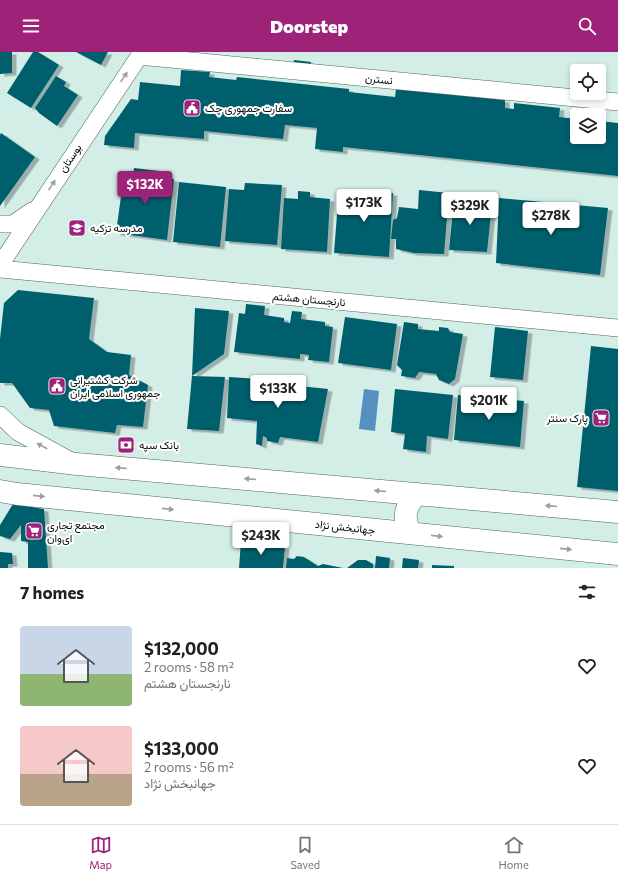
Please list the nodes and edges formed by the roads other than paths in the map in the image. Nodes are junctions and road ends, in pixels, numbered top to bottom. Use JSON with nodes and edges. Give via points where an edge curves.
{"nodes":[{"id":1,"x":140,"y":54,"type":"edge"},
{"id":2,"x":618,"y":102,"type":"edge"},
{"id":3,"x":38,"y":205,"type":"junction"},
{"id":4,"x":0,"y":224,"type":"edge"},
{"id":5,"x":0,"y":265,"type":"edge"},
{"id":6,"x":0,"y":269,"type":"edge"},
{"id":7,"x":618,"y":328,"type":"edge"},
{"id":8,"x":0,"y":415,"type":"edge"},
{"id":9,"x":0,"y":455,"type":"edge"},
{"id":10,"x":77,"y":464,"type":"junction"},
{"id":11,"x":0,"y":490,"type":"edge"},
{"id":12,"x":417,"y":494,"type":"junction"},
{"id":13,"x":618,"y":512,"type":"edge"},
{"id":14,"x":411,"y":533,"type":"junction"},
{"id":15,"x":618,"y":554,"type":"edge"}],
"edges":[{"from":1,"to":2,"type":"street","name":"نسترن"},
{"from":3,"to":1,"type":"street","name":"بوستان","one_way":true},
{"from":3,"to":4,"type":"street","via":[[13,224]]},
{"from":3,"to":5,"type":"street","name":"بوستان"},
{"from":6,"to":7,"type":"street","name":"نارنجستان هشتم"},
{"from":10,"to":8,"type":"street","one_way":true,"via":[[18,432]]},
{"from":9,"to":10,"type":"main road"},
{"from":12,"to":10,"type":"main road","one_way":true},
{"from":11,"to":14,"type":"main road","name":"جهانبخش نژاد","one_way":true,"via":[[17,494]]},
{"from":13,"to":12,"type":"main road","one_way":true},
{"from":12,"to":14,"type":"main road","via":[[408,502],[405,514],[406,525]]},
{"from":14,"to":15,"type":"main road","name":"جهانبخش نژاد","one_way":true}]}
